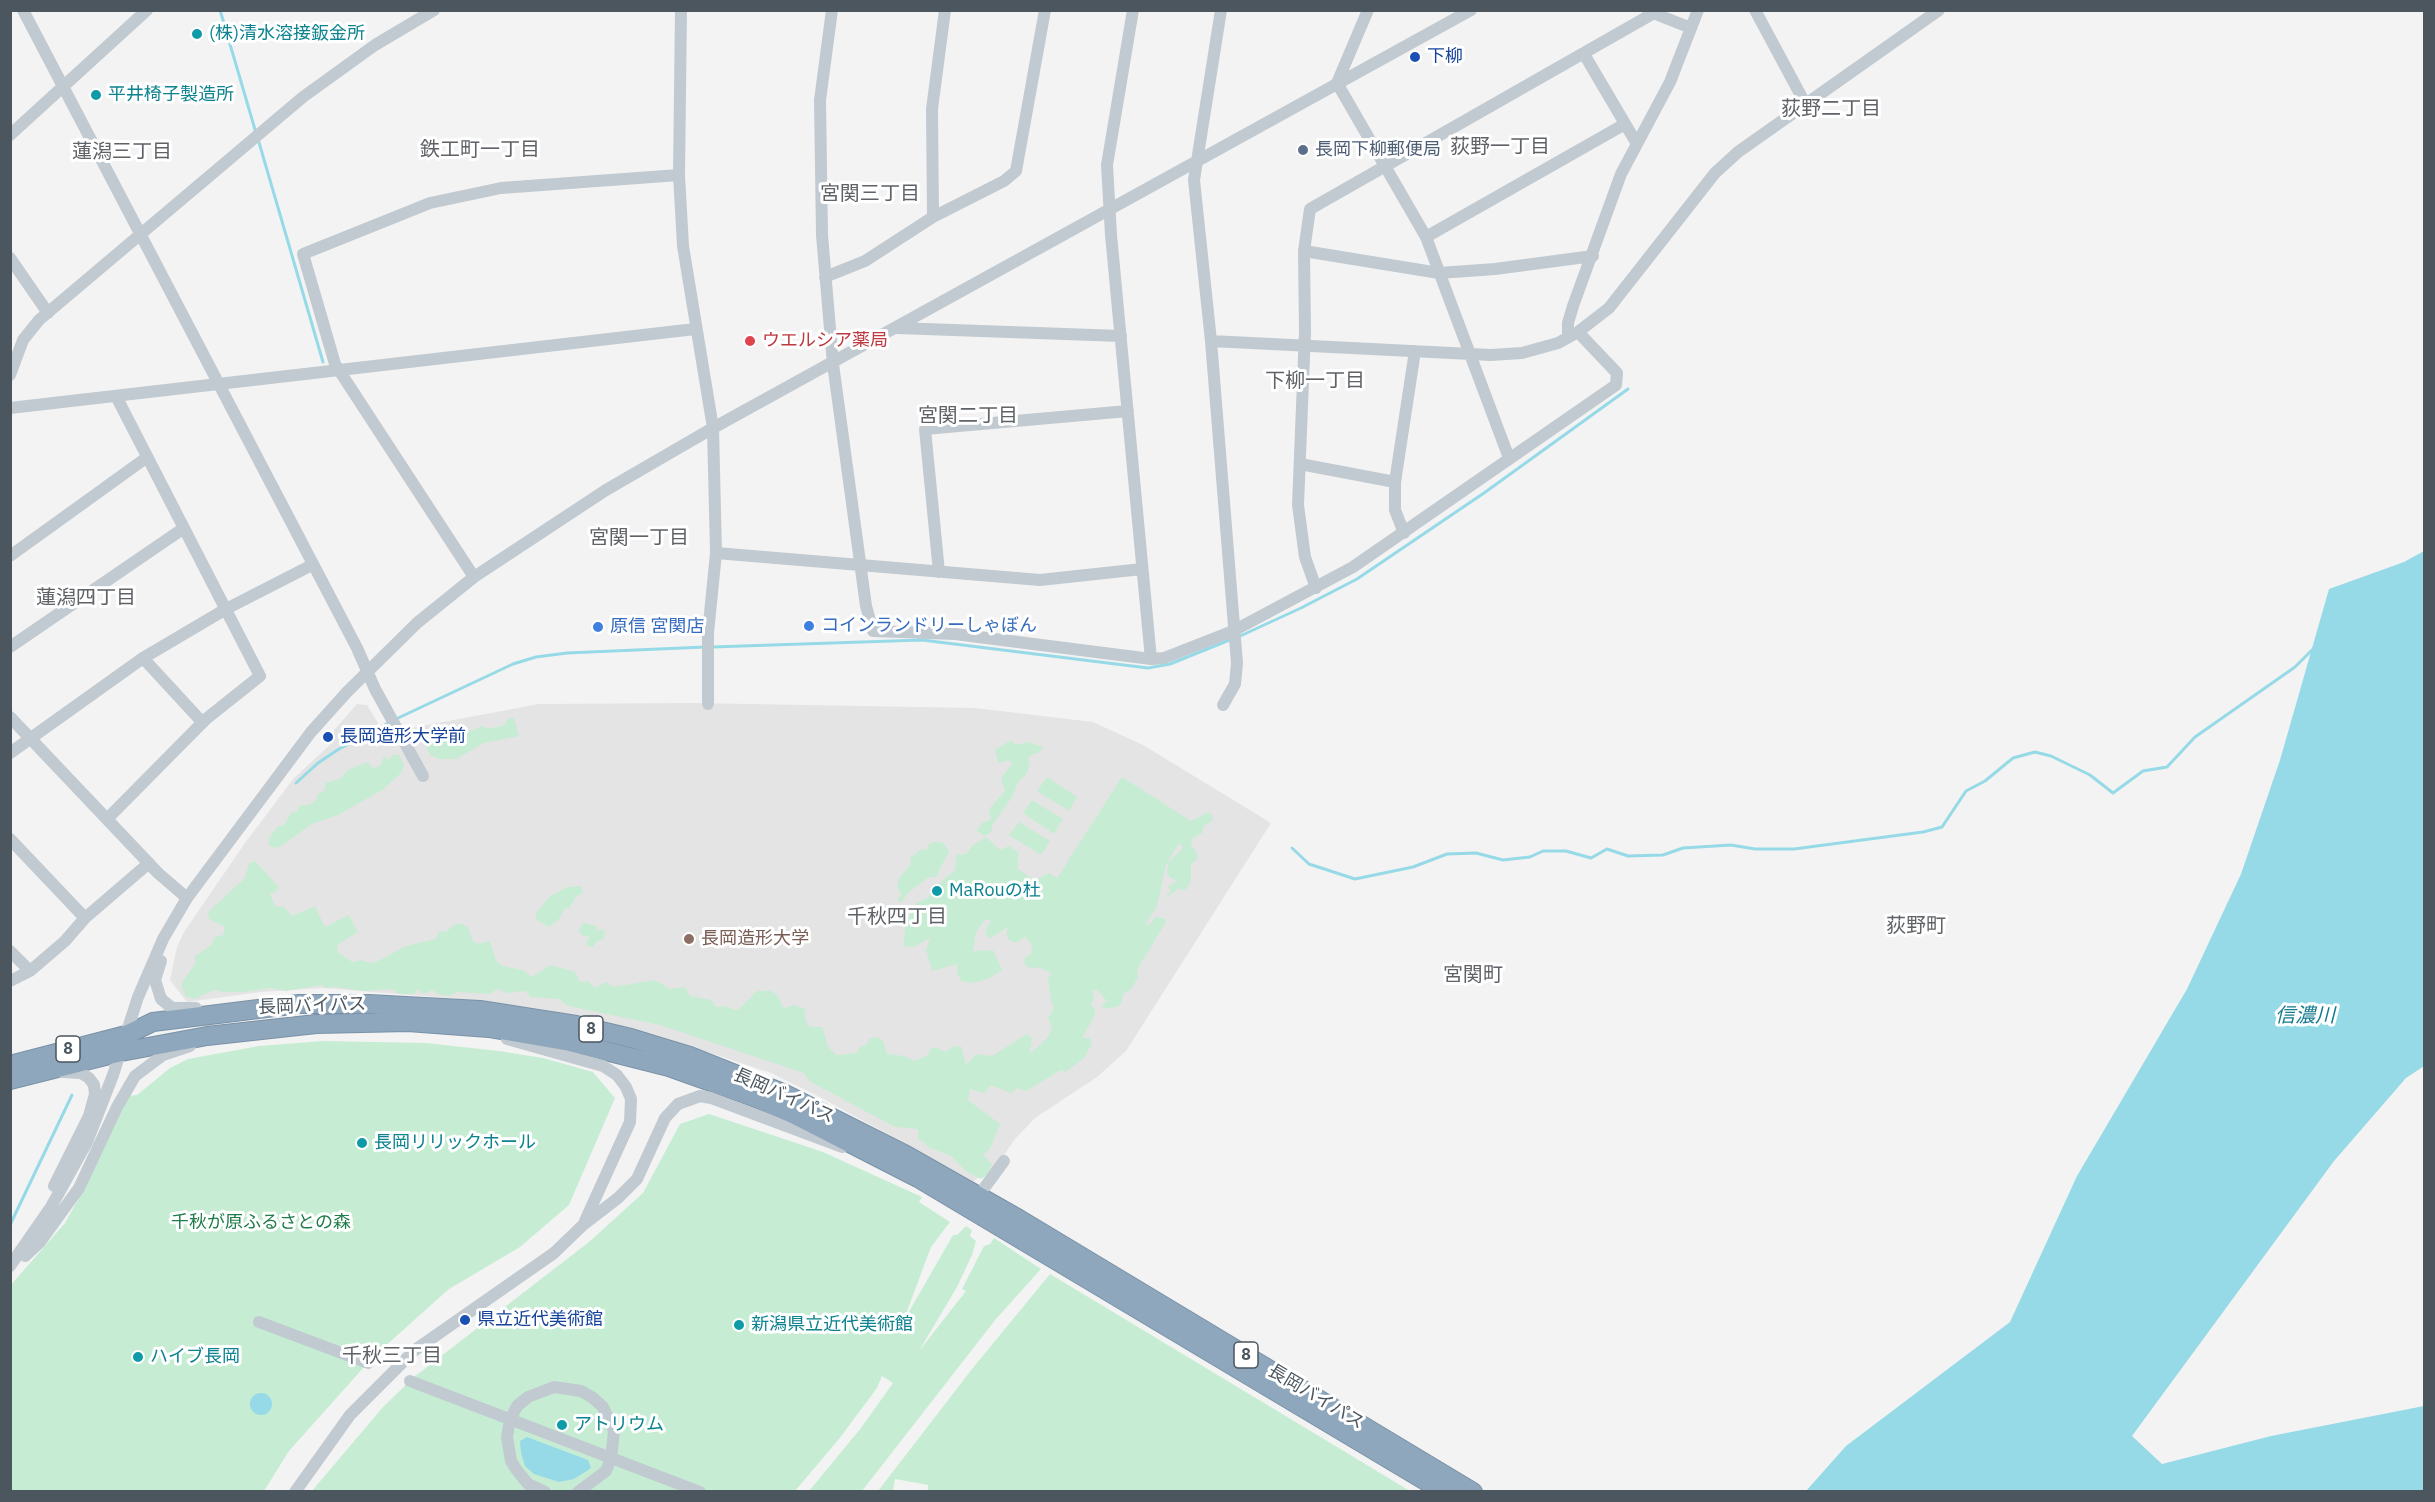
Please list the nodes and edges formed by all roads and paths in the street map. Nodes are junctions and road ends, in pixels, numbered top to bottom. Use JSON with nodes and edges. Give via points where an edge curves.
{"nodes":[{"id":1,"x":23,"y":10,"type":"edge"},
{"id":2,"x":434,"y":10,"type":"edge"},
{"id":3,"x":681,"y":10,"type":"edge"},
{"id":4,"x":832,"y":10,"type":"edge"},
{"id":5,"x":945,"y":10,"type":"edge"},
{"id":6,"x":1045,"y":10,"type":"edge"},
{"id":7,"x":1221,"y":10,"type":"edge"},
{"id":8,"x":1368,"y":10,"type":"edge"},
{"id":9,"x":1472,"y":10,"type":"edge"},
{"id":10,"x":1698,"y":10,"type":"edge"},
{"id":11,"x":1755,"y":10,"type":"edge"},
{"id":12,"x":1939,"y":10,"type":"edge"},
{"id":13,"x":146,"y":11,"type":"edge"},
{"id":14,"x":1130,"y":11,"type":"edge"},
{"id":15,"x":1650,"y":12,"type":"edge"},
{"id":16,"x":1691,"y":28,"type":"junction"},
{"id":17,"x":1584,"y":54,"type":"junction"},
{"id":18,"x":1337,"y":83,"type":"junction"},
{"id":19,"x":63,"y":89,"type":"junction"},
{"id":20,"x":1806,"y":105,"type":"junction"},
{"id":21,"x":1625,"y":124,"type":"junction"},
{"id":22,"x":10,"y":135,"type":"edge"},
{"id":23,"x":1636,"y":144,"type":"junction"},
{"id":24,"x":1195,"y":164,"type":"junction"},
{"id":25,"x":1385,"y":166,"type":"junction"},
{"id":26,"x":679,"y":175,"type":"junction"},
{"id":27,"x":1110,"y":211,"type":"junction"},
{"id":28,"x":933,"y":217,"type":"junction"},
{"id":29,"x":142,"y":235,"type":"junction"},
{"id":30,"x":1426,"y":237,"type":"junction"},
{"id":31,"x":1304,"y":251,"type":"junction"},
{"id":32,"x":1593,"y":256,"type":"junction"},
{"id":33,"x":10,"y":258,"type":"edge"},
{"id":34,"x":1439,"y":273,"type":"junction"},
{"id":35,"x":825,"y":277,"type":"junction"},
{"id":36,"x":48,"y":313,"type":"junction"},
{"id":37,"x":897,"y":328,"type":"junction"},
{"id":38,"x":695,"y":329,"type":"junction"},
{"id":39,"x":1573,"y":335,"type":"junction"},
{"id":40,"x":1121,"y":336,"type":"junction"},
{"id":41,"x":1211,"y":341,"type":"junction"},
{"id":42,"x":1304,"y":346,"type":"junction"},
{"id":43,"x":1415,"y":351,"type":"junction"},
{"id":44,"x":1470,"y":355,"type":"junction"},
{"id":45,"x":833,"y":364,"type":"junction"},
{"id":46,"x":339,"y":371,"type":"junction"},
{"id":47,"x":10,"y":375,"type":"edge"},
{"id":48,"x":219,"y":384,"type":"junction"},
{"id":49,"x":116,"y":396,"type":"junction"},
{"id":50,"x":10,"y":408,"type":"edge"},
{"id":51,"x":1128,"y":411,"type":"junction"},
{"id":52,"x":713,"y":428,"type":"junction"},
{"id":53,"x":146,"y":458,"type":"junction"},
{"id":54,"x":1509,"y":458,"type":"junction"},
{"id":55,"x":1300,"y":464,"type":"junction"},
{"id":56,"x":1395,"y":482,"type":"junction"},
{"id":57,"x":184,"y":528,"type":"junction"},
{"id":58,"x":1404,"y":533,"type":"junction"},
{"id":59,"x":716,"y":553,"type":"junction"},
{"id":60,"x":10,"y":556,"type":"edge"},
{"id":61,"x":312,"y":565,"type":"junction"},
{"id":62,"x":861,"y":566,"type":"junction"},
{"id":63,"x":1142,"y":569,"type":"junction"},
{"id":64,"x":939,"y":572,"type":"junction"},
{"id":65,"x":474,"y":577,"type":"junction"},
{"id":66,"x":1316,"y":588,"type":"junction"},
{"id":67,"x":226,"y":609,"type":"junction"},
{"id":68,"x":1233,"y":631,"type":"junction"},
{"id":69,"x":10,"y":647,"type":"edge"},
{"id":70,"x":143,"y":658,"type":"junction"},
{"id":71,"x":1151,"y":659,"type":"junction"},
{"id":72,"x":368,"y":671,"type":"junction"},
{"id":73,"x":708,"y":704,"type":"dead end"},
{"id":74,"x":1223,"y":705,"type":"dead end"},
{"id":75,"x":10,"y":717,"type":"edge"},
{"id":76,"x":202,"y":722,"type":"junction"},
{"id":77,"x":32,"y":739,"type":"junction"},
{"id":78,"x":298,"y":749,"type":"junction"},
{"id":79,"x":10,"y":753,"type":"edge"},
{"id":80,"x":423,"y":776,"type":"dead end"},
{"id":81,"x":108,"y":818,"type":"junction"},
{"id":82,"x":10,"y":839,"type":"edge"},
{"id":83,"x":149,"y":863,"type":"junction"},
{"id":84,"x":187,"y":898,"type":"junction"},
{"id":85,"x":86,"y":918,"type":"junction"},
{"id":86,"x":10,"y":951,"type":"edge"},
{"id":87,"x":30,"y":971,"type":"junction"},
{"id":88,"x":10,"y":981,"type":"edge"},
{"id":89,"x":299,"y":1004,"type":"junction"},
{"id":90,"x":408,"y":1022,"type":"junction"},
{"id":91,"x":241,"y":1032,"type":"junction"},
{"id":92,"x":123,"y":1043,"type":"junction"},
{"id":93,"x":10,"y":1065,"type":"edge"},
{"id":94,"x":10,"y":1081,"type":"edge"},
{"id":95,"x":1004,"y":1161,"type":"dead end"},
{"id":96,"x":894,"y":1166,"type":"junction"},
{"id":97,"x":985,"y":1187,"type":"dead end"},
{"id":98,"x":583,"y":1225,"type":"junction"},
{"id":99,"x":1015,"y":1226,"type":"junction"},
{"id":100,"x":29,"y":1241,"type":"junction"},
{"id":101,"x":10,"y":1268,"type":"edge"},
{"id":102,"x":259,"y":1322,"type":"dead end"},
{"id":103,"x":368,"y":1363,"type":"dead end"},
{"id":104,"x":410,"y":1381,"type":"dead end"},
{"id":105,"x":510,"y":1420,"type":"junction"},
{"id":106,"x":611,"y":1459,"type":"junction"},
{"id":107,"x":296,"y":1491,"type":"edge"},
{"id":108,"x":541,"y":1491,"type":"edge"},
{"id":109,"x":578,"y":1491,"type":"edge"},
{"id":110,"x":700,"y":1491,"type":"edge"},
{"id":111,"x":1444,"y":1491,"type":"edge"},
{"id":112,"x":1473,"y":1491,"type":"edge"}],
"edges":[{"from":1,"to":19,"type":"street"},
{"from":2,"to":29,"type":"street","via":[[375,45],[303,97]]},
{"from":3,"to":26,"type":"street"},
{"from":4,"to":35,"type":"street","via":[[820,100]]},
{"from":5,"to":28,"type":"street","via":[[932,110]]},
{"from":6,"to":28,"type":"street","via":[[1016,171],[1004,182]]},
{"from":7,"to":24,"type":"street"},
{"from":8,"to":18,"type":"street"},
{"from":9,"to":18,"type":"street"},
{"from":10,"to":16,"type":"street"},
{"from":11,"to":20,"type":"street"},
{"from":12,"to":20,"type":"street"},
{"from":13,"to":19,"type":"street"},
{"from":14,"to":27,"type":"street","via":[[1107,165]]},
{"from":15,"to":16,"type":"street"},
{"from":15,"to":17,"type":"street"},
{"from":16,"to":23,"type":"street","via":[[1670,82]]},
{"from":17,"to":21,"type":"street"},
{"from":17,"to":25,"type":"street"},
{"from":18,"to":24,"type":"street"},
{"from":18,"to":25,"type":"street"},
{"from":19,"to":22,"type":"street"},
{"from":19,"to":29,"type":"street"},
{"from":20,"to":39,"type":"street","via":[[1738,152],[1715,173],[1631,284],[1609,308]]},
{"from":21,"to":23,"type":"street"},
{"from":21,"to":30,"type":"street"},
{"from":23,"to":32,"type":"street"},
{"from":24,"to":27,"type":"street"},
{"from":24,"to":41,"type":"street"},
{"from":25,"to":30,"type":"street"},
{"from":25,"to":31,"type":"street","via":[[1310,209]]},
{"from":26,"to":38,"type":"street","via":[[683,246]]},
{"from":26,"to":46,"type":"street","via":[[491,190],[430,203],[303,254]]},
{"from":27,"to":37,"type":"street"},
{"from":27,"to":40,"type":"street"},
{"from":28,"to":35,"type":"street","via":[[865,261]]},
{"from":29,"to":36,"type":"street"},
{"from":29,"to":48,"type":"street"},
{"from":30,"to":34,"type":"street"},
{"from":31,"to":34,"type":"street"},
{"from":31,"to":42,"type":"street"},
{"from":32,"to":34,"type":"street"},
{"from":32,"to":39,"type":"street","via":[[1568,323]]},
{"from":33,"to":36,"type":"street"},
{"from":34,"to":44,"type":"street"},
{"from":35,"to":45,"type":"street"},
{"from":36,"to":47,"type":"street","via":[[23,340]]},
{"from":37,"to":40,"type":"street"},
{"from":37,"to":45,"type":"street"},
{"from":38,"to":46,"type":"street"},
{"from":38,"to":52,"type":"street"},
{"from":39,"to":44,"type":"street","via":[[1522,353]]},
{"from":39,"to":54,"type":"street","via":[[1617,373],[1616,385]]},
{"from":40,"to":51,"type":"street"},
{"from":41,"to":42,"type":"street"},
{"from":41,"to":68,"type":"street"},
{"from":42,"to":43,"type":"street"},
{"from":42,"to":55,"type":"street"},
{"from":43,"to":44,"type":"street"},
{"from":43,"to":56,"type":"street"},
{"from":44,"to":54,"type":"street"},
{"from":45,"to":52,"type":"street"},
{"from":45,"to":62,"type":"street"},
{"from":46,"to":48,"type":"street"},
{"from":46,"to":65,"type":"street"},
{"from":48,"to":49,"type":"street"},
{"from":48,"to":61,"type":"street"},
{"from":49,"to":50,"type":"street"},
{"from":49,"to":53,"type":"street"},
{"from":51,"to":63,"type":"street"},
{"from":51,"to":64,"type":"street","via":[[925,429]]},
{"from":52,"to":59,"type":"street"},
{"from":52,"to":65,"type":"street","via":[[569,513]]},
{"from":53,"to":57,"type":"street"},
{"from":53,"to":60,"type":"street"},
{"from":54,"to":58,"type":"street"},
{"from":55,"to":56,"type":"street"},
{"from":55,"to":66,"type":"street","via":[[1299,522],[1305,558]]},
{"from":56,"to":58,"type":"street","via":[[1395,510]]},
{"from":57,"to":67,"type":"street"},
{"from":57,"to":69,"type":"street"},
{"from":58,"to":66,"type":"street"},
{"from":59,"to":62,"type":"street"},
{"from":59,"to":73,"type":"street","via":[[708,633]]},
{"from":61,"to":67,"type":"street"},
{"from":61,"to":72,"type":"street"},
{"from":62,"to":64,"type":"street"},
{"from":62,"to":71,"type":"street","via":[[873,631],[956,634]]},
{"from":63,"to":64,"type":"street","via":[[1040,580]]},
{"from":63,"to":71,"type":"street"},
{"from":65,"to":72,"type":"street","via":[[417,623]]},
{"from":66,"to":68,"type":"street"},
{"from":67,"to":70,"type":"street"},
{"from":67,"to":76,"type":"street","via":[[260,676]]},
{"from":68,"to":71,"type":"street","via":[[1164,658]]},
{"from":68,"to":74,"type":"street","via":[[1237,677]]},
{"from":70,"to":76,"type":"street"},
{"from":70,"to":77,"type":"street"},
{"from":72,"to":78,"type":"street"},
{"from":72,"to":80,"type":"street"},
{"from":75,"to":77,"type":"street"},
{"from":76,"to":81,"type":"street"},
{"from":77,"to":79,"type":"street"},
{"from":77,"to":81,"type":"street"},
{"from":78,"to":84,"type":"street"},
{"from":78,"to":89,"type":"street","via":[[172,933],[156,981],[161,999],[182,1010],[272,1000]]},
{"from":81,"to":83,"type":"street"},
{"from":82,"to":85,"type":"street"},
{"from":83,"to":84,"type":"street"},
{"from":83,"to":85,"type":"street"},
{"from":84,"to":92,"type":"street","via":[[153,962]]},
{"from":85,"to":87,"type":"street"},
{"from":86,"to":87,"type":"street"},
{"from":87,"to":88,"type":"street"},
{"from":89,"to":92,"type":"highway","name":"長岡バイパス","number":"8","via":[[153,1022]]},
{"from":89,"to":99,"type":"highway","name":"長岡バイパス","number":"8","via":[[480,1010],[576,1025],[690,1056],[783,1093],[906,1155]]},
{"from":90,"to":91,"type":"highway","name":"長岡バイパス","number":"8","via":[[316,1024]]},
{"from":90,"to":96,"type":"highway","name":"長岡バイパス","number":"8","via":[[538,1036],[669,1067],[756,1098]]},
{"from":90,"to":98,"type":"street","via":[[514,1041],[603,1066],[617,1075],[630,1099],[630,1122]]},
{"from":91,"to":92,"type":"highway","name":"長岡バイパス","number":"8"},
{"from":91,"to":101,"type":"street","via":[[163,1055],[135,1076],[79,1188],[40,1242]]},
{"from":92,"to":93,"type":"highway","name":"長岡バイパス","number":"8"},
{"from":92,"to":94,"type":"highway","name":"長岡バイパス","number":"8"},
{"from":92,"to":100,"type":"street","via":[[87,1142]]},
{"from":94,"to":100,"type":"street","via":[[71,1072],[89,1078],[94,1085],[89,1116],[40,1210]]},
{"from":95,"to":97,"type":"street"},
{"from":96,"to":98,"type":"street","via":[[700,1096],[671,1110],[637,1179]]},
{"from":96,"to":99,"type":"highway","name":"長岡バイパス","number":"8"},
{"from":98,"to":107,"type":"street","via":[[554,1253],[415,1350],[350,1415]]},
{"from":99,"to":111,"type":"highway","name":"長岡バイパス","number":"8"},
{"from":99,"to":112,"type":"highway","name":"長岡バイパス","number":"8"},
{"from":100,"to":101,"type":"street"},
{"from":102,"to":103,"type":"street"},
{"from":104,"to":105,"type":"street"},
{"from":105,"to":106,"type":"street"},
{"from":105,"to":106,"type":"street","via":[[517,1406],[540,1390],[554,1387],[581,1391],[598,1403],[610,1419],[614,1438]]},
{"from":105,"to":108,"type":"street","via":[[507,1437],[511,1461],[528,1484]]},
{"from":106,"to":109,"type":"street","via":[[606,1471]]},
{"from":106,"to":110,"type":"street"}]}
